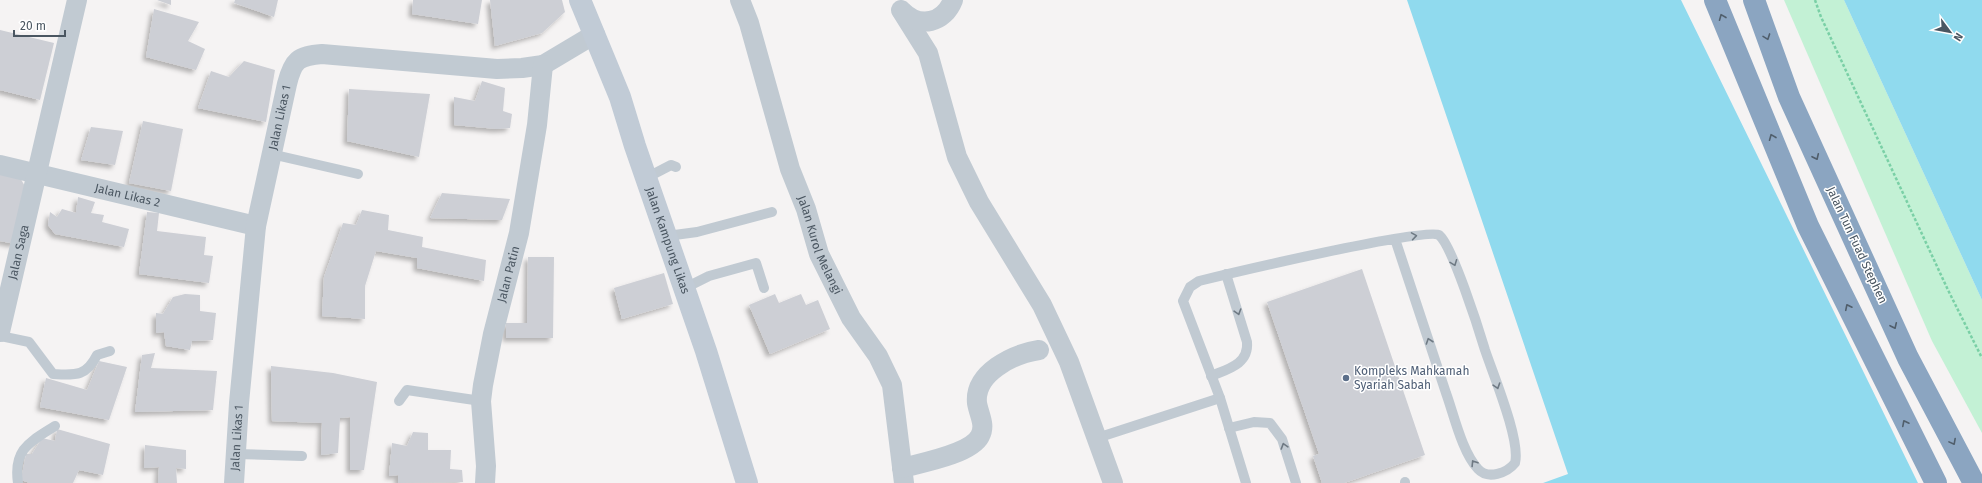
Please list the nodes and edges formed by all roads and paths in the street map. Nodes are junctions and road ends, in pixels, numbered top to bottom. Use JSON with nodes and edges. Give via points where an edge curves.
{"nodes":[{"id":1,"x":77,"y":0,"type":"edge"},
{"id":2,"x":580,"y":0,"type":"edge"},
{"id":3,"x":740,"y":0,"type":"edge"},
{"id":4,"x":1715,"y":0,"type":"edge"},
{"id":5,"x":1754,"y":0,"type":"edge"},
{"id":6,"x":1815,"y":0,"type":"edge"},
{"id":7,"x":950,"y":4,"type":"edge"},
{"id":8,"x":899,"y":5,"type":"edge"},
{"id":9,"x":595,"y":34,"type":"junction"},
{"id":10,"x":928,"y":53,"type":"junction"},
{"id":11,"x":543,"y":65,"type":"junction"},
{"id":12,"x":271,"y":154,"type":"junction"},
{"id":13,"x":0,"y":165,"type":"edge"},
{"id":14,"x":676,"y":167,"type":"dead end"},
{"id":15,"x":38,"y":173,"type":"junction"},
{"id":16,"x":358,"y":174,"type":"dead end"},
{"id":17,"x":646,"y":178,"type":"junction"},
{"id":18,"x":772,"y":212,"type":"dead end"},
{"id":19,"x":256,"y":226,"type":"junction"},
{"id":20,"x":667,"y":236,"type":"junction"},
{"id":21,"x":1395,"y":239,"type":"junction"},
{"id":22,"x":1226,"y":274,"type":"junction"},
{"id":23,"x":685,"y":288,"type":"junction"},
{"id":24,"x":764,"y":288,"type":"dead end"},
{"id":25,"x":0,"y":332,"type":"edge"},
{"id":26,"x":0,"y":336,"type":"edge"},
{"id":27,"x":1039,"y":350,"type":"dead end"},
{"id":28,"x":110,"y":351,"type":"dead end"},
{"id":29,"x":1982,"y":358,"type":"edge"},
{"id":30,"x":1211,"y":376,"type":"junction"},
{"id":31,"x":1220,"y":398,"type":"junction"},
{"id":32,"x":398,"y":401,"type":"dead end"},
{"id":33,"x":481,"y":401,"type":"junction"},
{"id":34,"x":56,"y":426,"type":"dead end"},
{"id":35,"x":1229,"y":428,"type":"junction"},
{"id":36,"x":1097,"y":438,"type":"junction"},
{"id":37,"x":236,"y":454,"type":"junction"},
{"id":38,"x":302,"y":456,"type":"dead end"},
{"id":39,"x":903,"y":476,"type":"edge"},
{"id":40,"x":18,"y":483,"type":"edge"},
{"id":41,"x":234,"y":483,"type":"edge"},
{"id":42,"x":485,"y":483,"type":"edge"},
{"id":43,"x":747,"y":483,"type":"edge"},
{"id":44,"x":1113,"y":483,"type":"edge"},
{"id":45,"x":1246,"y":483,"type":"edge"},
{"id":46,"x":1296,"y":483,"type":"edge"},
{"id":47,"x":1936,"y":483,"type":"edge"},
{"id":48,"x":1974,"y":483,"type":"edge"}],
"edges":[{"from":1,"to":15,"type":"street","name":"Jalan Saga"},
{"from":2,"to":9,"type":"main road","name":"Jalan Kampung Likas"},
{"from":3,"to":39,"type":"street","name":"Jalan Kurol Melangi","via":[[749,23],[790,169],[806,209],[819,254],[851,318],[878,356],[892,385]]},
{"from":47,"to":4,"type":"highway","one_way":true,"via":[[1808,226]]},
{"from":5,"to":48,"type":"highway","name":"Jalan Tun Fuad Stephen","one_way":true,"via":[[1799,119],[1908,358]]},
{"from":6,"to":29,"type":"path","via":[[1821,18]]},
{"from":7,"to":8,"type":"street","via":[[934,20],[925,22],[908,17]]},
{"from":7,"to":10,"type":"street","via":[[931,38]]},
{"from":8,"to":10,"type":"street"},
{"from":9,"to":11,"type":"street","name":"Jalan Likas 1"},
{"from":9,"to":17,"type":"main road","name":"Jalan Kampung Likas","via":[[620,97]]},
{"from":10,"to":36,"type":"street","via":[[957,157],[983,208],[1042,305],[1068,362]]},
{"from":11,"to":12,"type":"street","name":"Jalan Likas 1","via":[[497,68],[358,56],[322,54],[302,57],[294,63],[290,72]]},
{"from":11,"to":33,"type":"street","name":"Jalan Patin","via":[[539,112],[519,233],[490,348]]},
{"from":12,"to":16,"type":"lane"},
{"from":12,"to":19,"type":"street","name":"Jalan Likas 1"},
{"from":13,"to":15,"type":"street","name":"Jalan Likas 2"},
{"from":14,"to":17,"type":"lane","via":[[671,165]]},
{"from":15,"to":19,"type":"street","name":"Jalan Likas 2"},
{"from":15,"to":25,"type":"street","name":"Jalan Saga"},
{"from":17,"to":20,"type":"main road","name":"Jalan Kampung Likas"},
{"from":18,"to":20,"type":"lane","via":[[697,232]]},
{"from":19,"to":37,"type":"street","name":"Jalan Likas 1"},
{"from":20,"to":23,"type":"main road","name":"Jalan Kampung Likas"},
{"from":21,"to":21,"type":"lane","one_way":true,"via":[[1432,233],[1439,236],[1449,251],[1512,428],[1517,458],[1516,463],[1506,471],[1492,474],[1481,472],[1466,449]]},
{"from":21,"to":22,"type":"lane"},
{"from":22,"to":30,"type":"lane","one_way":true,"via":[[1248,350],[1241,362]]},
{"from":22,"to":30,"type":"lane","via":[[1199,281],[1190,287],[1182,301]]},
{"from":23,"to":24,"type":"lane","via":[[709,276],[756,263]]},
{"from":23,"to":43,"type":"main road","name":"Jalan Kampung Likas"},
{"from":26,"to":28,"type":"lane","via":[[29,342],[53,374],[78,375],[92,365],[97,355]]},
{"from":27,"to":39,"type":"street","via":[[1018,355],[985,376],[978,390],[977,403],[983,422],[980,437],[962,452]]},
{"from":30,"to":31,"type":"lane"},
{"from":31,"to":35,"type":"lane"},
{"from":31,"to":36,"type":"lane"},
{"from":32,"to":33,"type":"lane","via":[[407,390]]},
{"from":33,"to":42,"type":"street","name":"Jalan Patin"},
{"from":34,"to":40,"type":"lane","via":[[26,446],[18,457]]},
{"from":35,"to":45,"type":"lane"},
{"from":46,"to":35,"type":"lane","one_way":true,"via":[[1282,439],[1270,423],[1254,422]]},
{"from":36,"to":44,"type":"street"},
{"from":37,"to":38,"type":"lane"},
{"from":37,"to":41,"type":"street","name":"Jalan Likas 1"}]}
